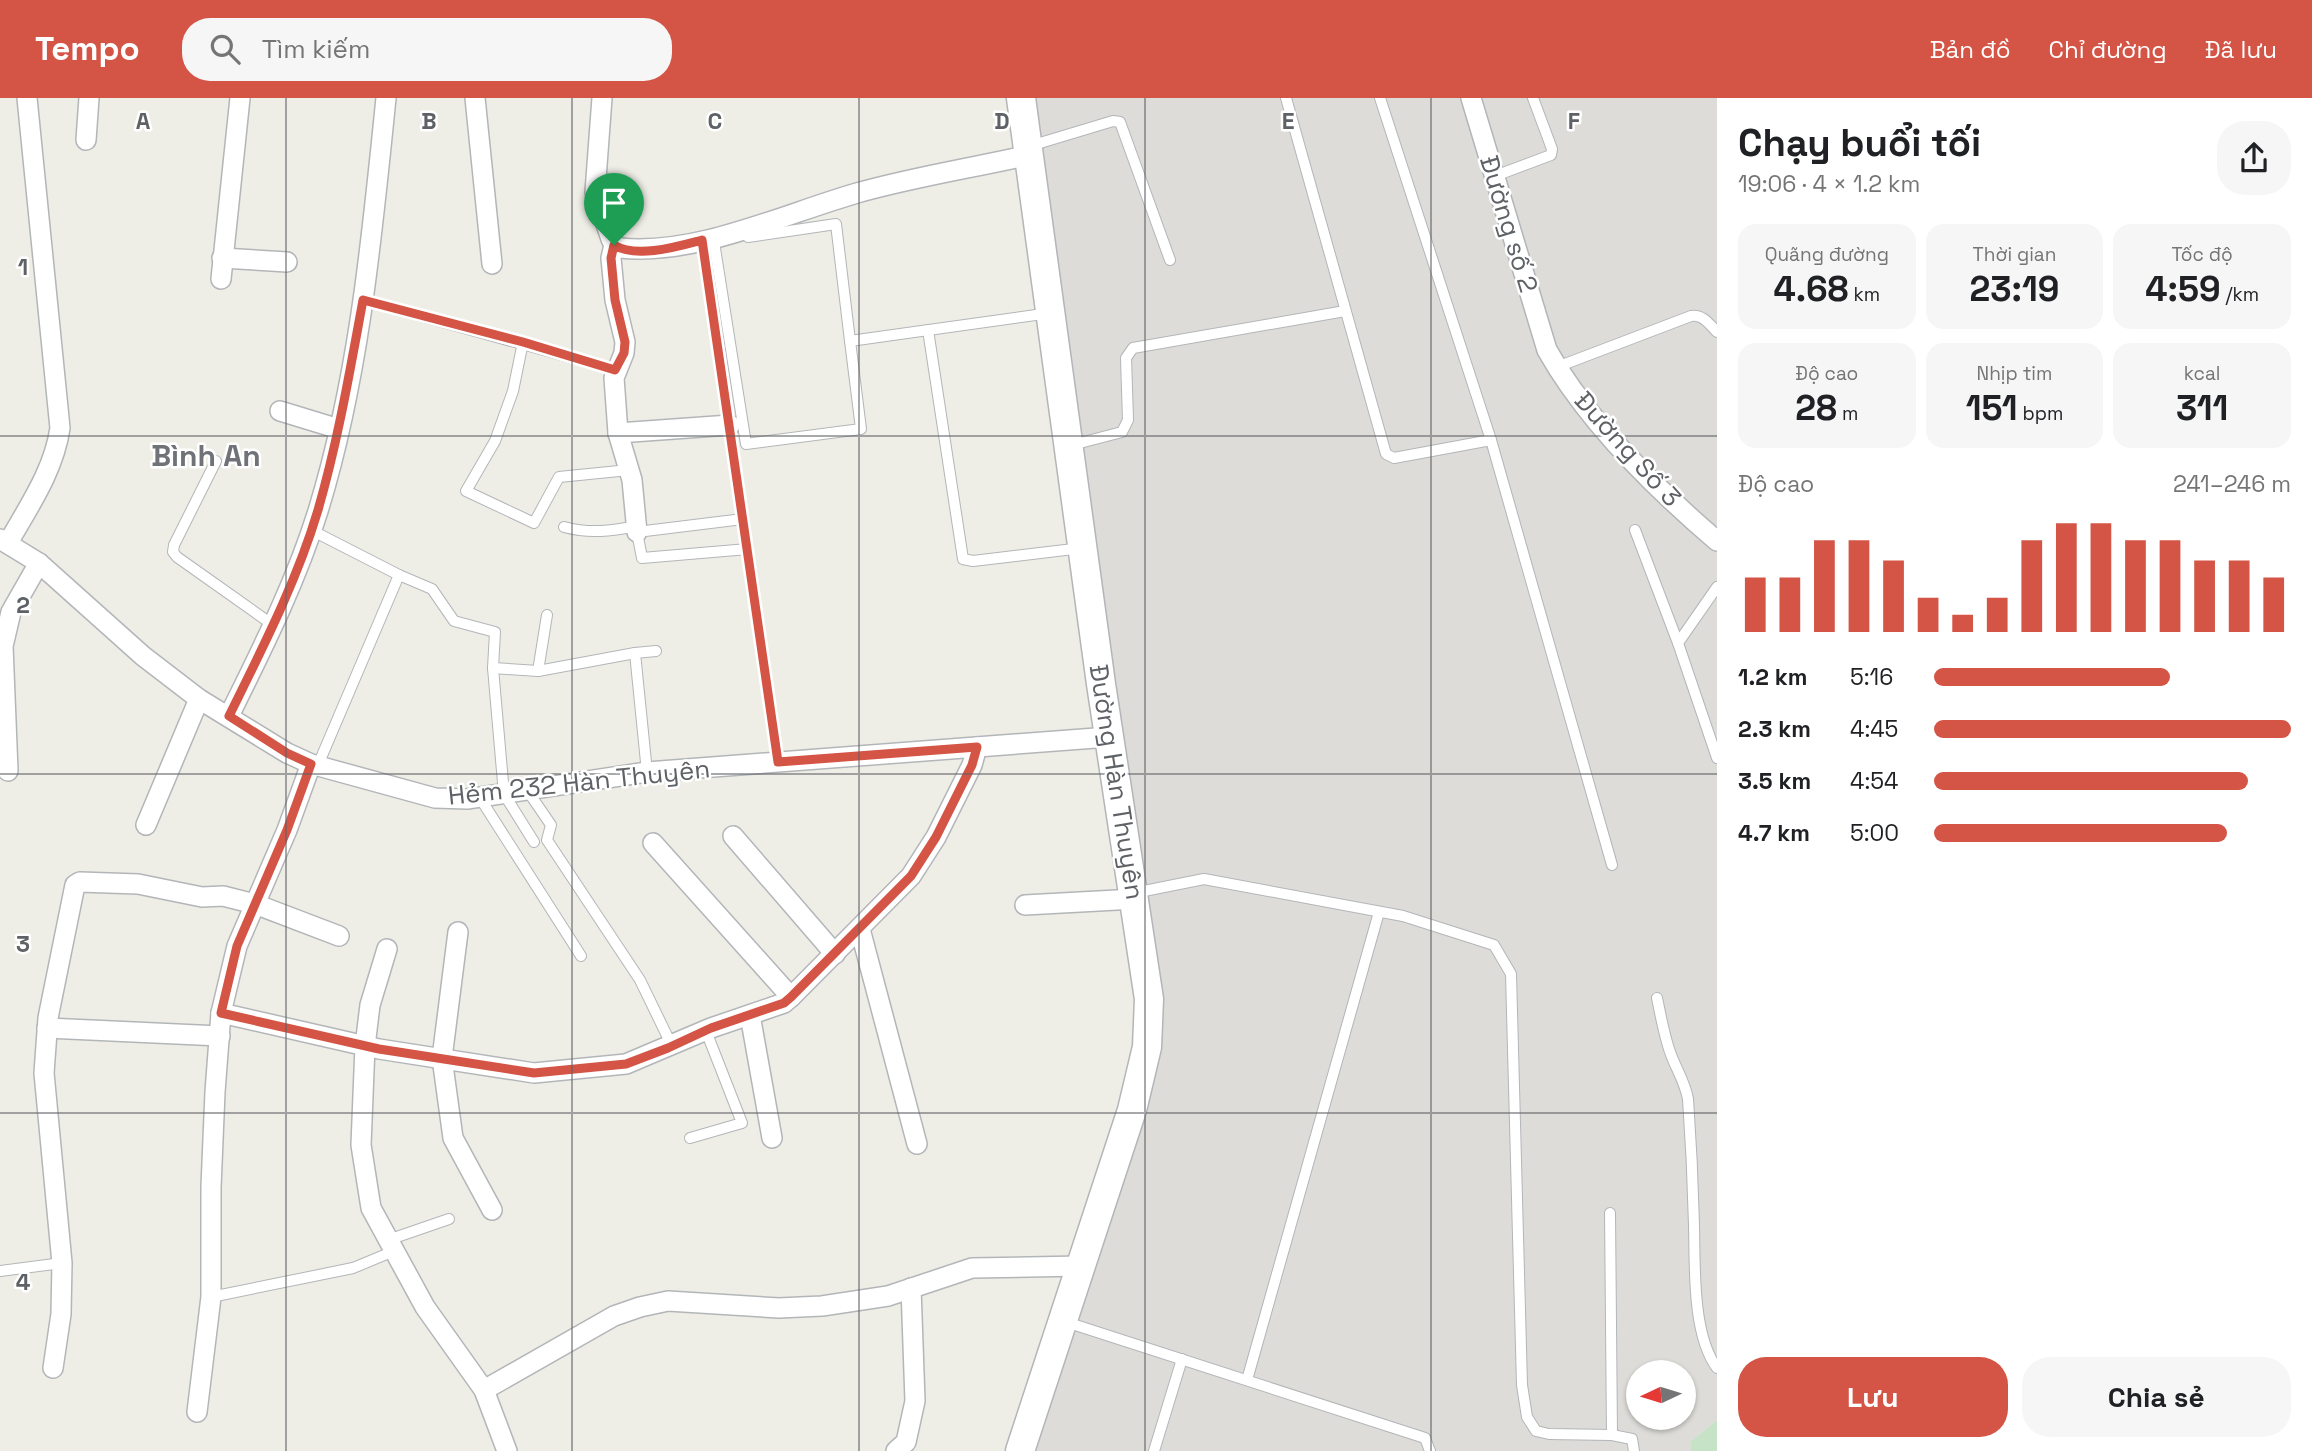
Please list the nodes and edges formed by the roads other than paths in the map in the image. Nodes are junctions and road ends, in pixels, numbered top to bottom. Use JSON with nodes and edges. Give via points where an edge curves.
{"nodes":[{"id":1,"x":27,"y":98,"type":"edge"},
{"id":2,"x":89,"y":98,"type":"edge"},
{"id":3,"x":240,"y":98,"type":"edge"},
{"id":4,"x":386,"y":98,"type":"edge"},
{"id":5,"x":475,"y":98,"type":"edge"},
{"id":6,"x":602,"y":98,"type":"edge"},
{"id":7,"x":1021,"y":98,"type":"edge"},
{"id":8,"x":1286,"y":98,"type":"edge"},
{"id":9,"x":1380,"y":98,"type":"edge"},
{"id":10,"x":1471,"y":98,"type":"edge"},
{"id":11,"x":1533,"y":98,"type":"edge"},
{"id":12,"x":86,"y":140,"type":"dead end"},
{"id":13,"x":1028,"y":151,"type":"junction"},
{"id":14,"x":1495,"y":176,"type":"junction"},
{"id":15,"x":702,"y":240,"type":"junction"},
{"id":16,"x":614,"y":245,"type":"junction"},
{"id":17,"x":222,"y":258,"type":"junction"},
{"id":18,"x":1170,"y":260,"type":"dead end"},
{"id":19,"x":287,"y":262,"type":"dead end"},
{"id":20,"x":492,"y":264,"type":"dead end"},
{"id":21,"x":221,"y":279,"type":"dead end"},
{"id":22,"x":363,"y":300,"type":"junction"},
{"id":23,"x":1345,"y":311,"type":"junction"},
{"id":24,"x":1050,"y":313,"type":"junction"},
{"id":25,"x":929,"y":330,"type":"junction"},
{"id":26,"x":1717,"y":332,"type":"edge"},
{"id":27,"x":850,"y":341,"type":"junction"},
{"id":28,"x":523,"y":342,"type":"junction"},
{"id":29,"x":1552,"y":358,"type":"junction"},
{"id":30,"x":615,"y":370,"type":"junction"},
{"id":31,"x":280,"y":411,"type":"dead end"},
{"id":32,"x":730,"y":425,"type":"junction"},
{"id":33,"x":339,"y":429,"type":"junction"},
{"id":34,"x":618,"y":433,"type":"junction"},
{"id":35,"x":1491,"y":440,"type":"junction"},
{"id":36,"x":1068,"y":446,"type":"junction"},
{"id":37,"x":216,"y":461,"type":"dead end"},
{"id":38,"x":629,"y":470,"type":"junction"},
{"id":39,"x":743,"y":519,"type":"junction"},
{"id":40,"x":564,"y":527,"type":"dead end"},
{"id":41,"x":637,"y":529,"type":"junction"},
{"id":42,"x":311,"y":530,"type":"junction"},
{"id":43,"x":1635,"y":530,"type":"dead end"},
{"id":44,"x":4,"y":541,"type":"edge"},
{"id":45,"x":1717,"y":541,"type":"edge"},
{"id":46,"x":1082,"y":548,"type":"junction"},
{"id":47,"x":748,"y":549,"type":"junction"},
{"id":48,"x":39,"y":564,"type":"junction"},
{"id":49,"x":399,"y":575,"type":"junction"},
{"id":50,"x":1717,"y":587,"type":"edge"},
{"id":51,"x":547,"y":615,"type":"dead end"},
{"id":52,"x":274,"y":625,"type":"junction"},
{"id":53,"x":1678,"y":643,"type":"junction"},
{"id":54,"x":656,"y":651,"type":"dead end"},
{"id":55,"x":635,"y":653,"type":"junction"},
{"id":56,"x":493,"y":668,"type":"junction"},
{"id":57,"x":538,"y":671,"type":"junction"},
{"id":58,"x":199,"y":699,"type":"junction"},
{"id":59,"x":229,"y":716,"type":"junction"},
{"id":60,"x":1109,"y":737,"type":"junction"},
{"id":61,"x":977,"y":747,"type":"junction"},
{"id":62,"x":1717,"y":758,"type":"edge"},
{"id":63,"x":778,"y":762,"type":"junction"},
{"id":64,"x":314,"y":764,"type":"junction"},
{"id":65,"x":4,"y":771,"type":"edge"},
{"id":66,"x":647,"y":772,"type":"junction"},
{"id":67,"x":526,"y":790,"type":"junction"},
{"id":68,"x":504,"y":793,"type":"junction"},
{"id":69,"x":480,"y":797,"type":"junction"},
{"id":70,"x":146,"y":825,"type":"dead end"},
{"id":71,"x":733,"y":836,"type":"dead end"},
{"id":72,"x":534,"y":842,"type":"dead end"},
{"id":73,"x":653,"y":843,"type":"dead end"},
{"id":74,"x":1612,"y":865,"type":"dead end"},
{"id":75,"x":1134,"y":896,"type":"junction"},
{"id":76,"x":255,"y":904,"type":"junction"},
{"id":77,"x":1025,"y":905,"type":"dead end"},
{"id":78,"x":1379,"y":912,"type":"junction"},
{"id":79,"x":860,"y":929,"type":"junction"},
{"id":80,"x":458,"y":932,"type":"dead end"},
{"id":81,"x":340,"y":936,"type":"dead end"},
{"id":82,"x":387,"y":949,"type":"dead end"},
{"id":83,"x":835,"y":954,"type":"junction"},
{"id":84,"x":581,"y":956,"type":"dead end"},
{"id":85,"x":791,"y":997,"type":"junction"},
{"id":86,"x":1657,"y":998,"type":"dead end"},
{"id":87,"x":221,"y":1013,"type":"junction"},
{"id":88,"x":750,"y":1015,"type":"junction"},
{"id":89,"x":47,"y":1028,"type":"junction"},
{"id":90,"x":706,"y":1031,"type":"junction"},
{"id":91,"x":220,"y":1036,"type":"junction"},
{"id":92,"x":365,"y":1046,"type":"junction"},
{"id":93,"x":673,"y":1046,"type":"junction"},
{"id":94,"x":442,"y":1058,"type":"junction"},
{"id":95,"x":690,"y":1138,"type":"dead end"},
{"id":96,"x":772,"y":1138,"type":"dead end"},
{"id":97,"x":917,"y":1144,"type":"dead end"},
{"id":98,"x":492,"y":1210,"type":"dead end"},
{"id":99,"x":1610,"y":1213,"type":"dead end"},
{"id":100,"x":449,"y":1219,"type":"dead end"},
{"id":101,"x":391,"y":1246,"type":"junction"},
{"id":102,"x":62,"y":1263,"type":"junction"},
{"id":103,"x":1081,"y":1266,"type":"junction"},
{"id":104,"x":0,"y":1271,"type":"edge"},
{"id":105,"x":911,"y":1288,"type":"junction"},
{"id":106,"x":211,"y":1297,"type":"junction"},
{"id":107,"x":1063,"y":1321,"type":"junction"},
{"id":108,"x":1182,"y":1359,"type":"junction"},
{"id":109,"x":53,"y":1368,"type":"dead end"},
{"id":110,"x":1717,"y":1368,"type":"edge"},
{"id":111,"x":1248,"y":1380,"type":"junction"},
{"id":112,"x":484,"y":1390,"type":"junction"},
{"id":113,"x":197,"y":1412,"type":"dead end"},
{"id":114,"x":1612,"y":1435,"type":"junction"},
{"id":115,"x":507,"y":1451,"type":"edge"},
{"id":116,"x":895,"y":1451,"type":"edge"},
{"id":117,"x":1020,"y":1451,"type":"edge"},
{"id":118,"x":1154,"y":1451,"type":"edge"},
{"id":119,"x":1430,"y":1451,"type":"edge"},
{"id":120,"x":1634,"y":1451,"type":"edge"}],
"edges":[{"from":1,"to":44,"type":"street","via":[[60,428],[46,475]]},
{"from":2,"to":12,"type":"street"},
{"from":3,"to":17,"type":"street"},
{"from":4,"to":22,"type":"street"},
{"from":5,"to":20,"type":"street"},
{"from":6,"to":16,"type":"street","via":[[595,192]]},
{"from":7,"to":13,"type":"street","name":"Đường Hàn Thuyên"},
{"from":8,"to":23,"type":"lane"},
{"from":9,"to":35,"type":"lane"},
{"from":10,"to":14,"type":"street","name":"Đường số 2"},
{"from":11,"to":14,"type":"lane","via":[[1551,155]]},
{"from":13,"to":15,"type":"street","via":[[859,192]]},
{"from":13,"to":18,"type":"lane","via":[[1120,122]]},
{"from":13,"to":24,"type":"street","name":"Đường Hàn Thuyên"},
{"from":14,"to":29,"type":"street","name":"Đường số 2"},
{"from":15,"to":16,"type":"street","via":[[652,250]]},
{"from":15,"to":32,"type":"lane"},
{"from":16,"to":30,"type":"street","via":[[615,300],[625,342]]},
{"from":17,"to":19,"type":"street"},
{"from":17,"to":21,"type":"street"},
{"from":22,"to":28,"type":"lane"},
{"from":22,"to":33,"type":"street"},
{"from":23,"to":35,"type":"lane","via":[[1390,457]]},
{"from":23,"to":36,"type":"lane","via":[[1133,348],[1126,358],[1126,428]]},
{"from":24,"to":25,"type":"lane"},
{"from":24,"to":36,"type":"street","name":"Đường Hàn Thuyên"},
{"from":25,"to":27,"type":"lane"},
{"from":25,"to":46,"type":"lane","via":[[963,559]]},
{"from":26,"to":29,"type":"lane","via":[[1703,318],[1691,316]]},
{"from":27,"to":27,"type":"lane","via":[[836,224],[714,242],[746,444],[861,429]]},
{"from":28,"to":30,"type":"lane"},
{"from":28,"to":38,"type":"lane","via":[[513,391],[495,441],[466,491],[534,523],[559,477]]},
{"from":29,"to":45,"type":"street","name":"Đường Số 3","via":[[1637,467]]},
{"from":30,"to":34,"type":"street"},
{"from":31,"to":33,"type":"street"},
{"from":32,"to":34,"type":"street"},
{"from":32,"to":39,"type":"lane"},
{"from":33,"to":42,"type":"street"},
{"from":34,"to":38,"type":"street"},
{"from":35,"to":74,"type":"lane"},
{"from":36,"to":46,"type":"street","name":"Đường Hàn Thuyên"},
{"from":37,"to":52,"type":"lane","via":[[173,552]]},
{"from":38,"to":41,"type":"street"},
{"from":39,"to":41,"type":"lane"},
{"from":39,"to":47,"type":"lane"},
{"from":40,"to":41,"type":"lane","via":[[601,533]]},
{"from":41,"to":47,"type":"lane","via":[[642,558]]},
{"from":42,"to":49,"type":"lane"},
{"from":42,"to":52,"type":"street"},
{"from":43,"to":53,"type":"lane"},
{"from":44,"to":48,"type":"street","name":"Hẻm 232 Hàn Thuyên"},
{"from":46,"to":60,"type":"street","name":"Đường Hàn Thuyên"},
{"from":47,"to":63,"type":"lane"},
{"from":48,"to":58,"type":"street","name":"Hẻm 232 Hàn Thuyên"},
{"from":48,"to":65,"type":"street","via":[[11,612],[4,646]]},
{"from":49,"to":56,"type":"lane","via":[[432,589],[454,621],[495,632]]},
{"from":49,"to":64,"type":"lane"},
{"from":50,"to":53,"type":"lane"},
{"from":51,"to":57,"type":"lane"},
{"from":52,"to":59,"type":"street"},
{"from":53,"to":62,"type":"lane"},
{"from":54,"to":55,"type":"lane"},
{"from":55,"to":57,"type":"lane"},
{"from":55,"to":66,"type":"lane"},
{"from":56,"to":57,"type":"lane"},
{"from":56,"to":68,"type":"lane"},
{"from":58,"to":59,"type":"street","name":"Hẻm 232 Hàn Thuyên"},
{"from":58,"to":70,"type":"street"},
{"from":59,"to":64,"type":"street","name":"Hẻm 232 Hàn Thuyên","via":[[287,753]]},
{"from":60,"to":61,"type":"street","name":"Hẻm 232 Hàn Thuyên"},
{"from":60,"to":75,"type":"street","name":"Đường Hàn Thuyên"},
{"from":61,"to":63,"type":"street","name":"Hẻm 232 Hàn Thuyên"},
{"from":61,"to":79,"type":"street","via":[[936,837],[911,876]]},
{"from":63,"to":66,"type":"street","name":"Hẻm 232 Hàn Thuyên"},
{"from":64,"to":69,"type":"street","name":"Hẻm 232 Hàn Thuyên","via":[[435,798]]},
{"from":64,"to":76,"type":"street"},
{"from":66,"to":67,"type":"street","name":"Hẻm 232 Hàn Thuyên"},
{"from":67,"to":68,"type":"street","name":"Hẻm 232 Hàn Thuyên"},
{"from":67,"to":93,"type":"lane","via":[[551,825],[547,840],[640,981]]},
{"from":68,"to":69,"type":"street","name":"Hẻm 232 Hàn Thuyên"},
{"from":68,"to":72,"type":"lane"},
{"from":69,"to":84,"type":"lane"},
{"from":71,"to":83,"type":"street"},
{"from":73,"to":85,"type":"street"},
{"from":75,"to":77,"type":"street"},
{"from":75,"to":78,"type":"lane","via":[[1204,879]]},
{"from":75,"to":103,"type":"street","name":"Đường Hàn Thuyên","via":[[1149,999],[1147,1047],[1132,1110]]},
{"from":76,"to":81,"type":"street"},
{"from":76,"to":87,"type":"street","via":[[237,946]]},
{"from":76,"to":89,"type":"street","via":[[138,884],[80,882],[75,885]]},
{"from":78,"to":111,"type":"lane"},
{"from":78,"to":114,"type":"lane","via":[[1494,945],[1511,974],[1522,1385],[1527,1418],[1536,1431],[1549,1434]]},
{"from":79,"to":83,"type":"street"},
{"from":79,"to":97,"type":"street"},
{"from":80,"to":94,"type":"street"},
{"from":82,"to":92,"type":"street","via":[[370,1005]]},
{"from":83,"to":85,"type":"street"},
{"from":85,"to":88,"type":"street"},
{"from":86,"to":110,"type":"lane","via":[[1663,1030],[1688,1099],[1698,1311],[1707,1352]]},
{"from":87,"to":91,"type":"street"},
{"from":87,"to":92,"type":"street"},
{"from":88,"to":90,"type":"street"},
{"from":88,"to":96,"type":"street"},
{"from":89,"to":91,"type":"street"},
{"from":89,"to":102,"type":"street","via":[[44,1073]]},
{"from":90,"to":93,"type":"street"},
{"from":90,"to":95,"type":"lane","via":[[742,1123]]},
{"from":91,"to":106,"type":"street","via":[[211,1187]]},
{"from":92,"to":94,"type":"street"},
{"from":92,"to":101,"type":"street","via":[[361,1145],[371,1208]]},
{"from":93,"to":94,"type":"street","via":[[626,1064],[534,1073]]},
{"from":94,"to":98,"type":"street","via":[[453,1138]]},
{"from":99,"to":114,"type":"lane"},
{"from":100,"to":101,"type":"lane"},
{"from":101,"to":106,"type":"lane","via":[[352,1268]]},
{"from":101,"to":112,"type":"street","via":[[425,1307]]},
{"from":102,"to":104,"type":"lane"},
{"from":102,"to":109,"type":"street"},
{"from":103,"to":105,"type":"street","via":[[972,1268]]},
{"from":103,"to":107,"type":"street","name":"Đường Hàn Thuyên"},
{"from":105,"to":112,"type":"street","via":[[822,1306],[668,1301],[640,1307],[614,1316]]},
{"from":105,"to":116,"type":"street","via":[[915,1401],[906,1442]]},
{"from":106,"to":113,"type":"street"},
{"from":107,"to":108,"type":"lane"},
{"from":107,"to":117,"type":"street","name":"Đường Hàn Thuyên"},
{"from":108,"to":111,"type":"lane"},
{"from":108,"to":118,"type":"lane"},
{"from":111,"to":119,"type":"lane","via":[[1425,1438]]},
{"from":112,"to":115,"type":"street"},
{"from":114,"to":120,"type":"lane","via":[[1632,1439]]}]}
